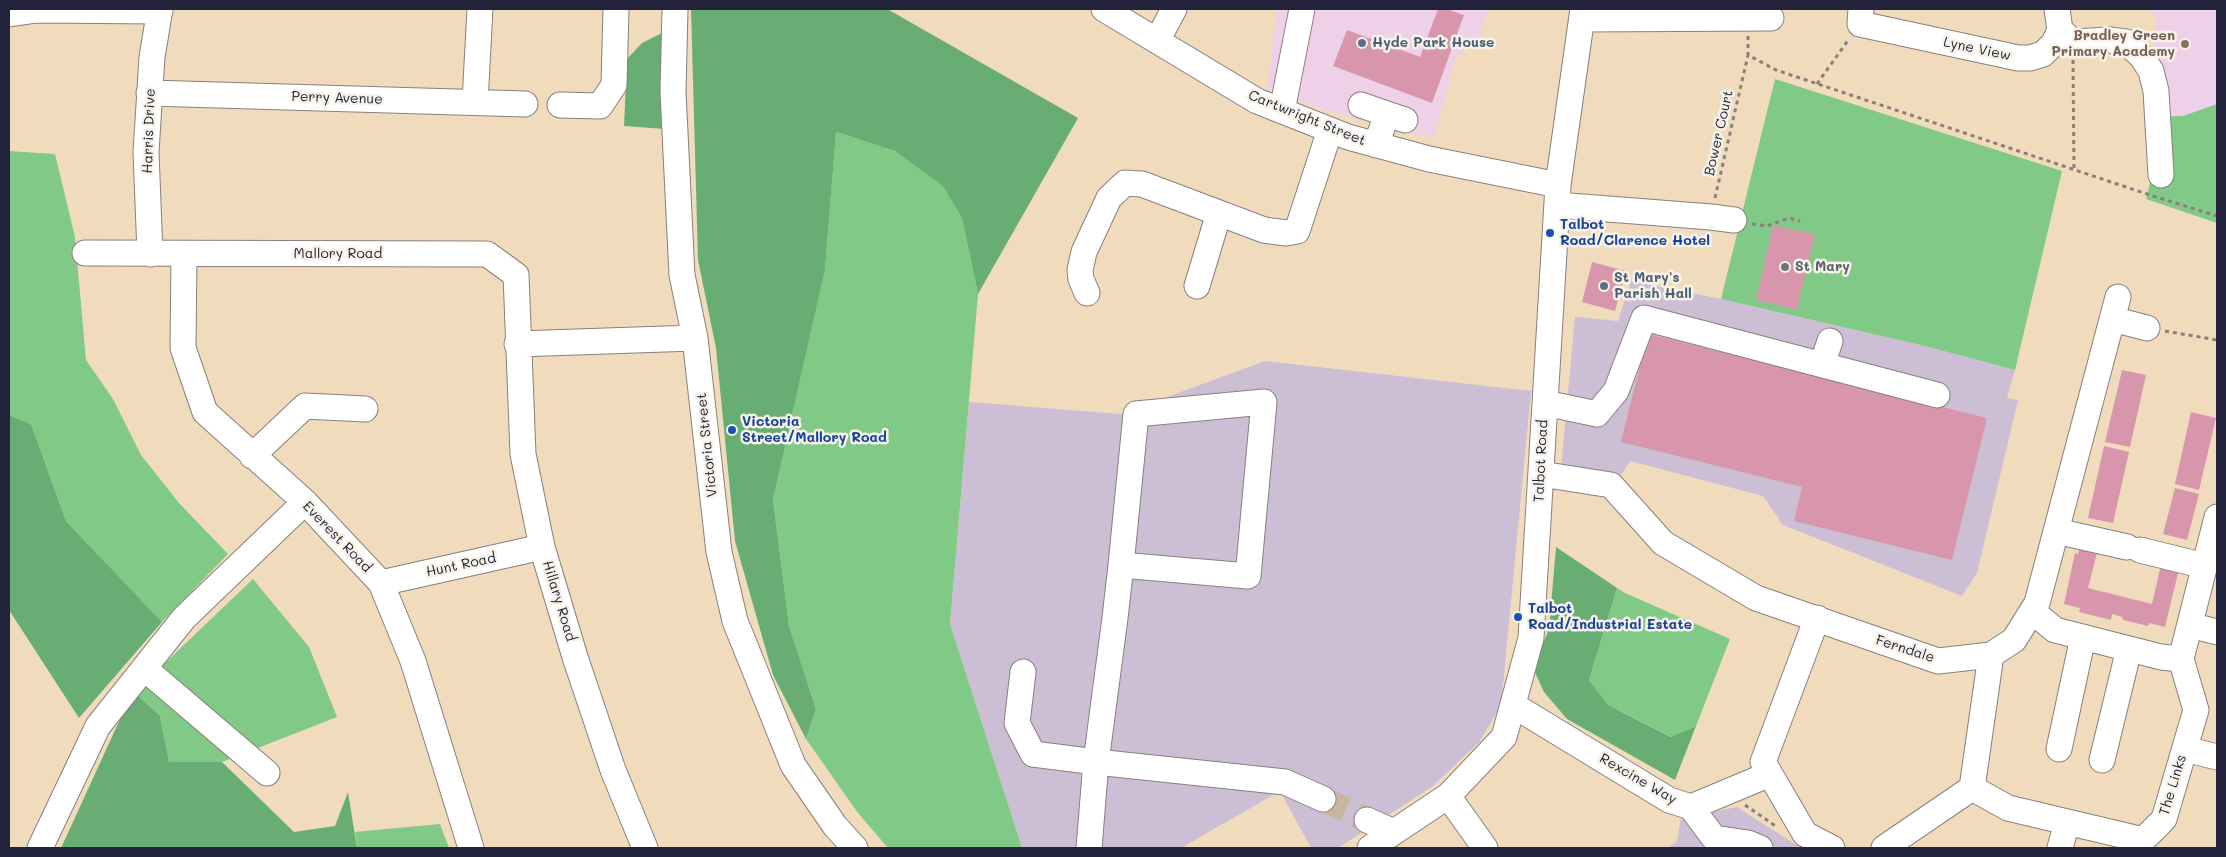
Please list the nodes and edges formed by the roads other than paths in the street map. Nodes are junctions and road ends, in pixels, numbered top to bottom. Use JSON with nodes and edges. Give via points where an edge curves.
{"nodes":[{"id":1,"x":480,"y":9,"type":"edge"},
{"id":2,"x":616,"y":9,"type":"edge"},
{"id":3,"x":675,"y":9,"type":"edge"},
{"id":4,"x":1104,"y":9,"type":"edge"},
{"id":5,"x":1174,"y":9,"type":"edge"},
{"id":6,"x":1302,"y":9,"type":"edge"},
{"id":7,"x":160,"y":10,"type":"edge"},
{"id":8,"x":9,"y":14,"type":"edge"},
{"id":9,"x":1583,"y":14,"type":"edge"},
{"id":10,"x":1860,"y":16,"type":"edge"},
{"id":11,"x":1759,"y":18,"type":"road end"},
{"id":12,"x":2064,"y":27,"type":"edge"},
{"id":13,"x":1157,"y":41,"type":"junction"},
{"id":14,"x":150,"y":93,"type":"junction"},
{"id":15,"x":475,"y":102,"type":"junction"},
{"id":16,"x":525,"y":104,"type":"dead end"},
{"id":17,"x":560,"y":105,"type":"dead end"},
{"id":18,"x":1361,"y":105,"type":"dead end"},
{"id":19,"x":1282,"y":111,"type":"junction"},
{"id":20,"x":1330,"y":130,"type":"junction"},
{"id":21,"x":1376,"y":145,"type":"junction"},
{"id":22,"x":2161,"y":175,"type":"dead end"},
{"id":23,"x":1557,"y":195,"type":"junction"},
{"id":24,"x":1219,"y":213,"type":"junction"},
{"id":25,"x":1722,"y":218,"type":"road end"},
{"id":26,"x":85,"y":254,"type":"dead end"},
{"id":27,"x":150,"y":254,"type":"junction"},
{"id":28,"x":184,"y":254,"type":"junction"},
{"id":29,"x":1197,"y":286,"type":"dead end"},
{"id":30,"x":1087,"y":293,"type":"dead end"},
{"id":31,"x":2147,"y":328,"type":"road end"},
{"id":32,"x":695,"y":338,"type":"junction"},
{"id":33,"x":1830,"y":341,"type":"dead end"},
{"id":34,"x":517,"y":344,"type":"junction"},
{"id":35,"x":1822,"y":365,"type":"junction"},
{"id":36,"x":1937,"y":395,"type":"dead end"},
{"id":37,"x":1545,"y":403,"type":"junction"},
{"id":38,"x":365,"y":409,"type":"dead end"},
{"id":39,"x":252,"y":456,"type":"junction"},
{"id":40,"x":1541,"y":474,"type":"junction"},
{"id":41,"x":305,"y":502,"type":"junction"},
{"id":42,"x":2217,"y":517,"type":"edge"},
{"id":43,"x":2056,"y":531,"type":"junction"},
{"id":44,"x":542,"y":547,"type":"junction"},
{"id":45,"x":1121,"y":565,"type":"junction"},
{"id":46,"x":2205,"y":566,"type":"junction"},
{"id":47,"x":381,"y":583,"type":"junction"},
{"id":48,"x":2032,"y":611,"type":"junction"},
{"id":49,"x":1817,"y":618,"type":"junction"},
{"id":50,"x":2190,"y":625,"type":"junction"},
{"id":51,"x":2217,"y":632,"type":"edge"},
{"id":52,"x":2083,"y":637,"type":"junction"},
{"id":53,"x":2129,"y":649,"type":"junction"},
{"id":54,"x":1991,"y":655,"type":"junction"},
{"id":55,"x":2181,"y":659,"type":"junction"},
{"id":56,"x":144,"y":668,"type":"junction"},
{"id":57,"x":1023,"y":672,"type":"dead end"},
{"id":58,"x":1513,"y":705,"type":"junction"},
{"id":59,"x":2059,"y":749,"type":"dead end"},
{"id":60,"x":2185,"y":749,"type":"junction"},
{"id":61,"x":2217,"y":757,"type":"edge"},
{"id":62,"x":2102,"y":760,"type":"dead end"},
{"id":63,"x":1096,"y":762,"type":"junction"},
{"id":64,"x":267,"y":773,"type":"dead end"},
{"id":65,"x":1770,"y":774,"type":"junction"},
{"id":66,"x":1972,"y":788,"type":"junction"},
{"id":67,"x":1448,"y":796,"type":"junction"},
{"id":68,"x":1324,"y":799,"type":"tunnel mouth"},
{"id":69,"x":1691,"y":807,"type":"junction"},
{"id":70,"x":1367,"y":820,"type":"tunnel mouth"},
{"id":71,"x":2067,"y":822,"type":"junction"},
{"id":72,"x":1394,"y":832,"type":"junction"},
{"id":73,"x":2160,"y":839,"type":"edge"},
{"id":74,"x":1712,"y":843,"type":"edge"},
{"id":75,"x":40,"y":848,"type":"edge"},
{"id":76,"x":471,"y":848,"type":"edge"},
{"id":77,"x":645,"y":848,"type":"edge"},
{"id":78,"x":855,"y":848,"type":"edge"},
{"id":79,"x":1088,"y":848,"type":"edge"},
{"id":80,"x":1370,"y":848,"type":"edge"},
{"id":81,"x":1486,"y":848,"type":"edge"},
{"id":82,"x":1760,"y":848,"type":"edge"},
{"id":83,"x":1832,"y":848,"type":"edge"},
{"id":84,"x":1884,"y":848,"type":"edge"},
{"id":85,"x":2060,"y":848,"type":"edge"}],
"edges":[{"from":1,"to":15,"type":"street"},
{"from":2,"to":17,"type":"street","via":[[614,85],[600,106]]},
{"from":3,"to":32,"type":"street","name":"Victoria Street","via":[[673,92],[678,211],[682,275]]},
{"from":4,"to":13,"type":"street","name":"Cartwright Street"},
{"from":5,"to":13,"type":"street"},
{"from":6,"to":19,"type":"street"},
{"from":7,"to":8,"type":"street","via":[[37,10]]},
{"from":7,"to":14,"type":"street","name":"Harris Drive"},
{"from":9,"to":11,"type":"street"},
{"from":9,"to":23,"type":"street","name":"Talbot Road"},
{"from":10,"to":12,"type":"street","name":"Lyne View","via":[[2018,58],[2043,54]]},
{"from":12,"to":22,"type":"street","via":[[2126,42],[2142,57],[2151,72],[2156,91]]},
{"from":13,"to":19,"type":"street","name":"Cartwright Street","via":[[1257,101]]},
{"from":14,"to":15,"type":"street","name":"Perry Avenue"},
{"from":14,"to":27,"type":"street","name":"Harris Drive","via":[[146,152]]},
{"from":15,"to":16,"type":"street","name":"Perry Avenue"},
{"from":18,"to":21,"type":"street","via":[[1396,117]]},
{"from":19,"to":20,"type":"street","name":"Cartwright Street"},
{"from":20,"to":21,"type":"street","name":"Cartwright Street"},
{"from":20,"to":24,"type":"street","via":[[1297,231],[1264,230]]},
{"from":21,"to":23,"type":"street","name":"Cartwright Street"},
{"from":23,"to":25,"type":"street","name":"Cartwright Street"},
{"from":23,"to":37,"type":"street","name":"Talbot Road"},
{"from":24,"to":29,"type":"street"},
{"from":24,"to":30,"type":"street","via":[[1142,184],[1125,183],[1109,198],[1084,252],[1080,279]]},
{"from":26,"to":27,"type":"street","name":"Mallory Road"},
{"from":27,"to":28,"type":"street","name":"Mallory Road"},
{"from":28,"to":34,"type":"street","name":"Mallory Road","via":[[486,254],[516,275]]},
{"from":28,"to":39,"type":"street","name":"Everest Road","via":[[183,348],[205,412]]},
{"from":31,"to":43,"type":"street","name":"Ferndale","via":[[2115,308]]},
{"from":32,"to":34,"type":"street"},
{"from":32,"to":78,"type":"street","name":"Victoria Street","via":[[719,552],[735,621],[793,765],[835,826]]},
{"from":33,"to":35,"type":"street"},
{"from":34,"to":44,"type":"street","name":"Hillary Road","via":[[523,454]]},
{"from":35,"to":36,"type":"street"},
{"from":35,"to":37,"type":"street","via":[[1644,318],[1616,391],[1597,414]]},
{"from":37,"to":40,"type":"street","name":"Talbot Road"},
{"from":38,"to":39,"type":"street","via":[[304,406]]},
{"from":39,"to":41,"type":"street","name":"Everest Road"},
{"from":40,"to":49,"type":"street","name":"Ferndale","via":[[1611,485],[1663,543],[1756,598]]},
{"from":40,"to":58,"type":"street","name":"Talbot Road","via":[[1531,638]]},
{"from":41,"to":47,"type":"street","name":"Everest Road"},
{"from":41,"to":56,"type":"street","via":[[184,618]]},
{"from":42,"to":46,"type":"street"},
{"from":43,"to":46,"type":"street"},
{"from":43,"to":48,"type":"street","name":"Ferndale"},
{"from":44,"to":47,"type":"street","name":"Hunt Road"},
{"from":44,"to":77,"type":"street","name":"Hillary Road","via":[[613,770]]},
{"from":45,"to":45,"type":"street","via":[[1136,414],[1264,402],[1248,576]]},
{"from":45,"to":63,"type":"street"},
{"from":46,"to":50,"type":"street"},
{"from":47,"to":76,"type":"street","name":"Everest Road","via":[[413,662]]},
{"from":48,"to":52,"type":"street","via":[[2055,630]]},
{"from":48,"to":54,"type":"street","name":"Ferndale","via":[[2014,640]]},
{"from":49,"to":54,"type":"street","name":"Ferndale","via":[[1938,661]]},
{"from":49,"to":65,"type":"street","via":[[1763,762]]},
{"from":50,"to":51,"type":"street"},
{"from":50,"to":55,"type":"street"},
{"from":52,"to":53,"type":"street"},
{"from":52,"to":59,"type":"street"},
{"from":53,"to":55,"type":"street"},
{"from":53,"to":62,"type":"street"},
{"from":54,"to":66,"type":"street"},
{"from":55,"to":60,"type":"street","name":"The Links","via":[[2196,710]]},
{"from":56,"to":64,"type":"street"},
{"from":56,"to":75,"type":"street","via":[[98,726]]},
{"from":57,"to":63,"type":"street","via":[[1017,723],[1033,754]]},
{"from":58,"to":67,"type":"street","name":"Talbot Road","via":[[1504,737]]},
{"from":58,"to":69,"type":"street","name":"Rexcine Way","via":[[1669,800]]},
{"from":60,"to":61,"type":"street"},
{"from":60,"to":73,"type":"street","name":"The Links"},
{"from":63,"to":68,"type":"street","via":[[1285,782]]},
{"from":63,"to":79,"type":"street"},
{"from":65,"to":69,"type":"street","name":"Rexcine Way"},
{"from":65,"to":83,"type":"street","via":[[1805,834]]},
{"from":66,"to":71,"type":"street","name":"The Links","via":[[2008,808]]},
{"from":66,"to":84,"type":"street"},
{"from":67,"to":72,"type":"street","name":"Talbot Road"},
{"from":67,"to":81,"type":"street"},
{"from":69,"to":74,"type":"street"},
{"from":70,"to":72,"type":"street"},
{"from":71,"to":73,"type":"street","name":"The Links","via":[[2143,840]]},
{"from":71,"to":85,"type":"street"},
{"from":72,"to":80,"type":"street","name":"Talbot Road"},
{"from":74,"to":82,"type":"street","via":[[1748,843]]}]}
